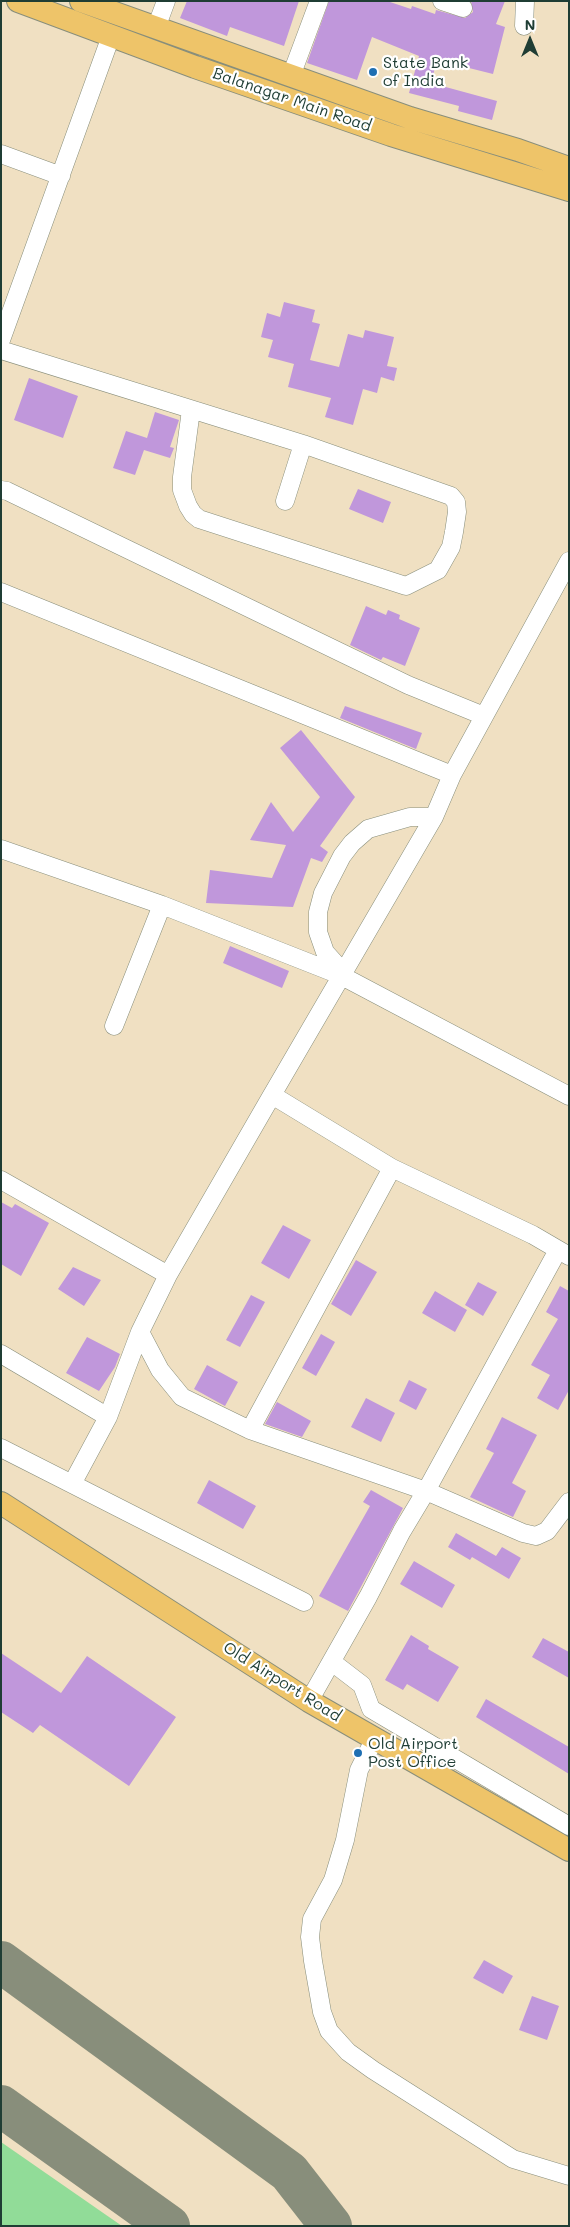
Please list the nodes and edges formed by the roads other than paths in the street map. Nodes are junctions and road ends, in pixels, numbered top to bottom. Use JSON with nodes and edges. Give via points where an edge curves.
{"nodes":[{"id":1,"x":18,"y":1,"type":"edge"},
{"id":2,"x":81,"y":1,"type":"edge"},
{"id":3,"x":166,"y":1,"type":"edge"},
{"id":4,"x":319,"y":1,"type":"edge"},
{"id":5,"x":442,"y":1,"type":"edge"},
{"id":6,"x":525,"y":1,"type":"edge"},
{"id":7,"x":463,"y":8,"type":"dead end"},
{"id":8,"x":524,"y":26,"type":"dead end"},
{"id":9,"x":156,"y":28,"type":"junction"},
{"id":10,"x":111,"y":36,"type":"junction"},
{"id":11,"x":291,"y":76,"type":"junction"},
{"id":12,"x":1,"y":154,"type":"edge"},
{"id":13,"x":569,"y":168,"type":"edge"},
{"id":14,"x":61,"y":176,"type":"junction"},
{"id":15,"x":569,"y":190,"type":"edge"},
{"id":16,"x":1,"y":340,"type":"edge"},
{"id":17,"x":1,"y":350,"type":"edge"},
{"id":18,"x":191,"y":410,"type":"junction"},
{"id":19,"x":302,"y":444,"type":"junction"},
{"id":20,"x":1,"y":490,"type":"edge"},
{"id":21,"x":285,"y":501,"type":"dead end"},
{"id":22,"x":569,"y":561,"type":"edge"},
{"id":23,"x":1,"y":592,"type":"edge"},
{"id":24,"x":484,"y":716,"type":"junction"},
{"id":25,"x":452,"y":775,"type":"junction"},
{"id":26,"x":434,"y":817,"type":"junction"},
{"id":27,"x":1,"y":849,"type":"edge"},
{"id":28,"x":162,"y":905,"type":"junction"},
{"id":29,"x":342,"y":974,"type":"junction"},
{"id":30,"x":114,"y":1026,"type":"dead end"},
{"id":31,"x":272,"y":1095,"type":"junction"},
{"id":32,"x":569,"y":1096,"type":"edge"},
{"id":33,"x":392,"y":1168,"type":"junction"},
{"id":34,"x":1,"y":1180,"type":"edge"},
{"id":35,"x":563,"y":1253,"type":"edge"},
{"id":36,"x":168,"y":1275,"type":"junction"},
{"id":37,"x":140,"y":1332,"type":"junction"},
{"id":38,"x":1,"y":1354,"type":"edge"},
{"id":39,"x":108,"y":1417,"type":"junction"},
{"id":40,"x":250,"y":1430,"type":"junction"},
{"id":41,"x":1,"y":1448,"type":"edge"},
{"id":42,"x":72,"y":1484,"type":"junction"},
{"id":43,"x":426,"y":1491,"type":"junction"},
{"id":44,"x":569,"y":1502,"type":"edge"},
{"id":45,"x":1,"y":1503,"type":"edge"},
{"id":46,"x":304,"y":1602,"type":"dead end"},
{"id":47,"x":332,"y":1662,"type":"junction"},
{"id":48,"x":309,"y":1701,"type":"junction"},
{"id":49,"x":375,"y":1738,"type":"junction"},
{"id":50,"x":569,"y":1826,"type":"edge"},
{"id":51,"x":569,"y":1850,"type":"edge"},
{"id":52,"x":569,"y":2176,"type":"edge"}],
"edges":[{"from":1,"to":10,"type":"main road","name":"Balanagar Main Road"},
{"from":2,"to":9,"type":"main road","name":"Balanagar Main Road"},
{"from":3,"to":9,"type":"street"},
{"from":4,"to":11,"type":"street"},
{"from":5,"to":7,"type":"street"},
{"from":6,"to":8,"type":"street"},
{"from":9,"to":11,"type":"main road","name":"Balanagar Main Road"},
{"from":10,"to":14,"type":"street"},
{"from":10,"to":15,"type":"main road","name":"Balanagar Main Road","via":[[391,135]]},
{"from":11,"to":13,"type":"main road","name":"Balanagar Main Road"},
{"from":12,"to":14,"type":"street"},
{"from":14,"to":16,"type":"street"},
{"from":17,"to":18,"type":"street"},
{"from":18,"to":19,"type":"street"},
{"from":18,"to":19,"type":"street","via":[[182,490],[188,506],[199,519],[406,586],[438,570],[451,547],[454,532],[457,512],[456,502],[451,496]]},
{"from":19,"to":21,"type":"street"},
{"from":20,"to":24,"type":"street","via":[[408,685]]},
{"from":22,"to":24,"type":"street"},
{"from":23,"to":25,"type":"street"},
{"from":24,"to":25,"type":"street"},
{"from":25,"to":26,"type":"street"},
{"from":26,"to":29,"type":"street"},
{"from":26,"to":29,"type":"street","via":[[410,818],[368,829],[342,856],[323,893],[318,912],[318,932],[325,952]]},
{"from":27,"to":28,"type":"street"},
{"from":28,"to":29,"type":"street"},
{"from":28,"to":30,"type":"street"},
{"from":29,"to":31,"type":"street"},
{"from":29,"to":32,"type":"street"},
{"from":31,"to":33,"type":"street"},
{"from":31,"to":36,"type":"street"},
{"from":33,"to":35,"type":"street","via":[[533,1235]]},
{"from":33,"to":40,"type":"street"},
{"from":34,"to":36,"type":"street"},
{"from":35,"to":43,"type":"street"},
{"from":36,"to":37,"type":"street"},
{"from":37,"to":39,"type":"street"},
{"from":37,"to":40,"type":"street","via":[[160,1370],[182,1397]]},
{"from":38,"to":39,"type":"street"},
{"from":39,"to":42,"type":"street"},
{"from":40,"to":43,"type":"street"},
{"from":41,"to":42,"type":"street"},
{"from":42,"to":46,"type":"street"},
{"from":43,"to":44,"type":"street","via":[[522,1534],[536,1536],[548,1531]]},
{"from":43,"to":47,"type":"street"},
{"from":45,"to":48,"type":"main road","name":"Old Airport Road"},
{"from":47,"to":48,"type":"street"},
{"from":47,"to":50,"type":"street","via":[[362,1685],[371,1709]]},
{"from":48,"to":49,"type":"main road","name":"Old Airport Road"},
{"from":49,"to":51,"type":"main road","name":"Old Airport Road"},
{"from":49,"to":52,"type":"street","via":[[359,1770],[333,1880],[312,1919],[312,1953],[322,2012],[329,2031],[348,2052],[373,2070],[512,2159]]}]}
